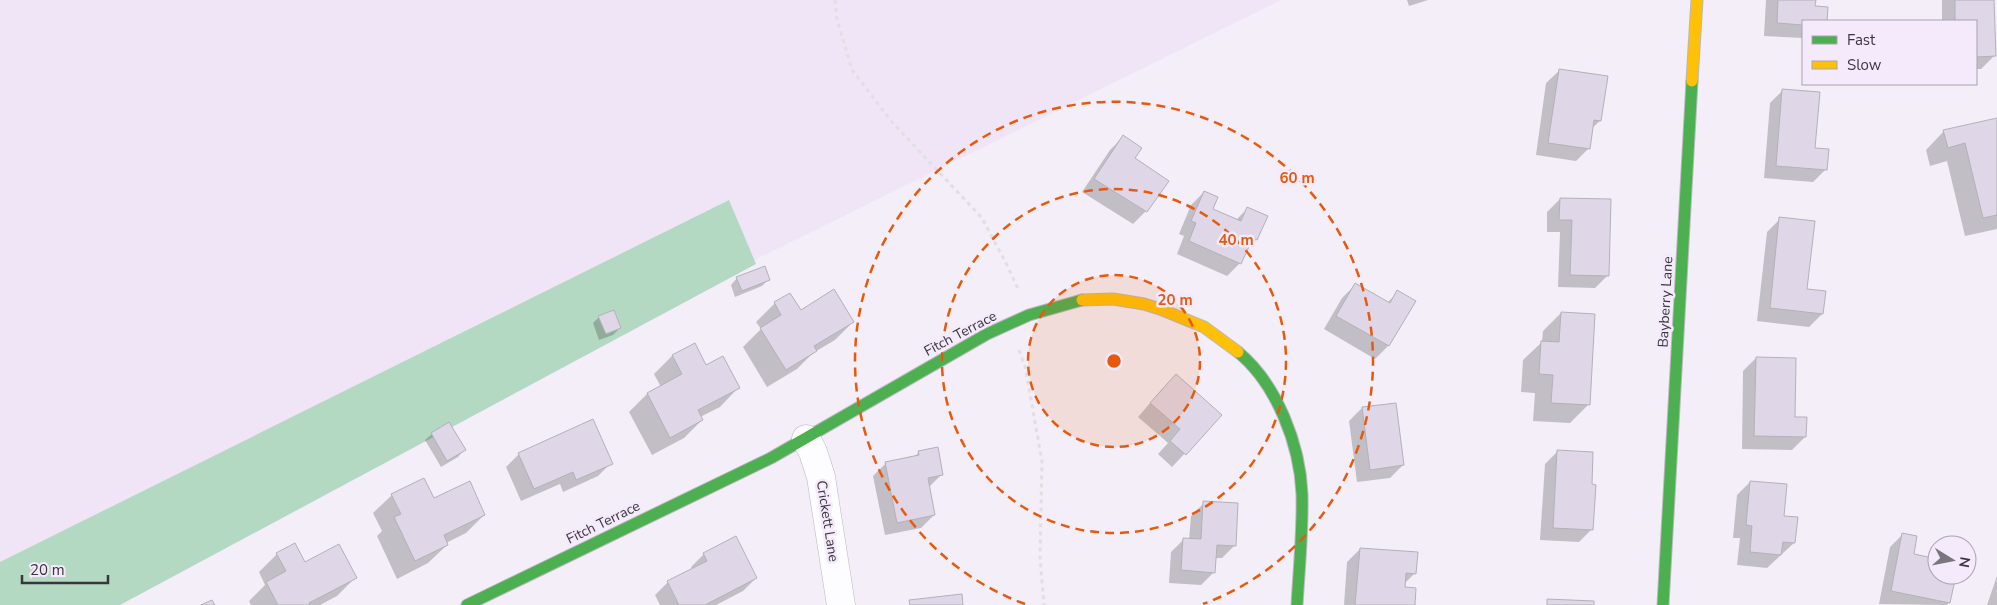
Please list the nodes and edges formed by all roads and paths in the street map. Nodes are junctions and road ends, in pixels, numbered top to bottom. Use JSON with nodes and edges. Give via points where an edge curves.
{"nodes":[{"id":1,"x":835,"y":0,"type":"edge"},
{"id":2,"x":1697,"y":0,"type":"edge"},
{"id":3,"x":1029,"y":315,"type":"junction"},
{"id":4,"x":1009,"y":324,"type":"junction"},
{"id":5,"x":806,"y":439,"type":"junction"},
{"id":6,"x":467,"y":605,"type":"edge"},
{"id":7,"x":841,"y":605,"type":"edge"},
{"id":8,"x":1044,"y":605,"type":"edge"},
{"id":9,"x":1297,"y":605,"type":"edge"},
{"id":10,"x":1662,"y":605,"type":"edge"}],
"edges":[{"from":1,"to":3,"type":"path","via":[[837,19],[852,70],[892,122],[982,218]]},
{"from":2,"to":10,"type":"street","name":"Bayberry Lane"},
{"from":3,"to":4,"type":"street","name":"Fitch Terrace"},
{"from":3,"to":9,"type":"street","name":"Fitch Terrace","via":[[1098,299],[1144,304],[1204,327],[1251,364],[1282,411],[1297,459],[1302,494]]},
{"from":4,"to":5,"type":"street","name":"Fitch Terrace","via":[[962,347]]},
{"from":4,"to":8,"type":"path","via":[[1025,366],[1042,461],[1040,557]]},
{"from":5,"to":6,"type":"street","name":"Fitch Terrace"},
{"from":5,"to":7,"type":"street","name":"Crickett Lane","via":[[821,476]]}]}
